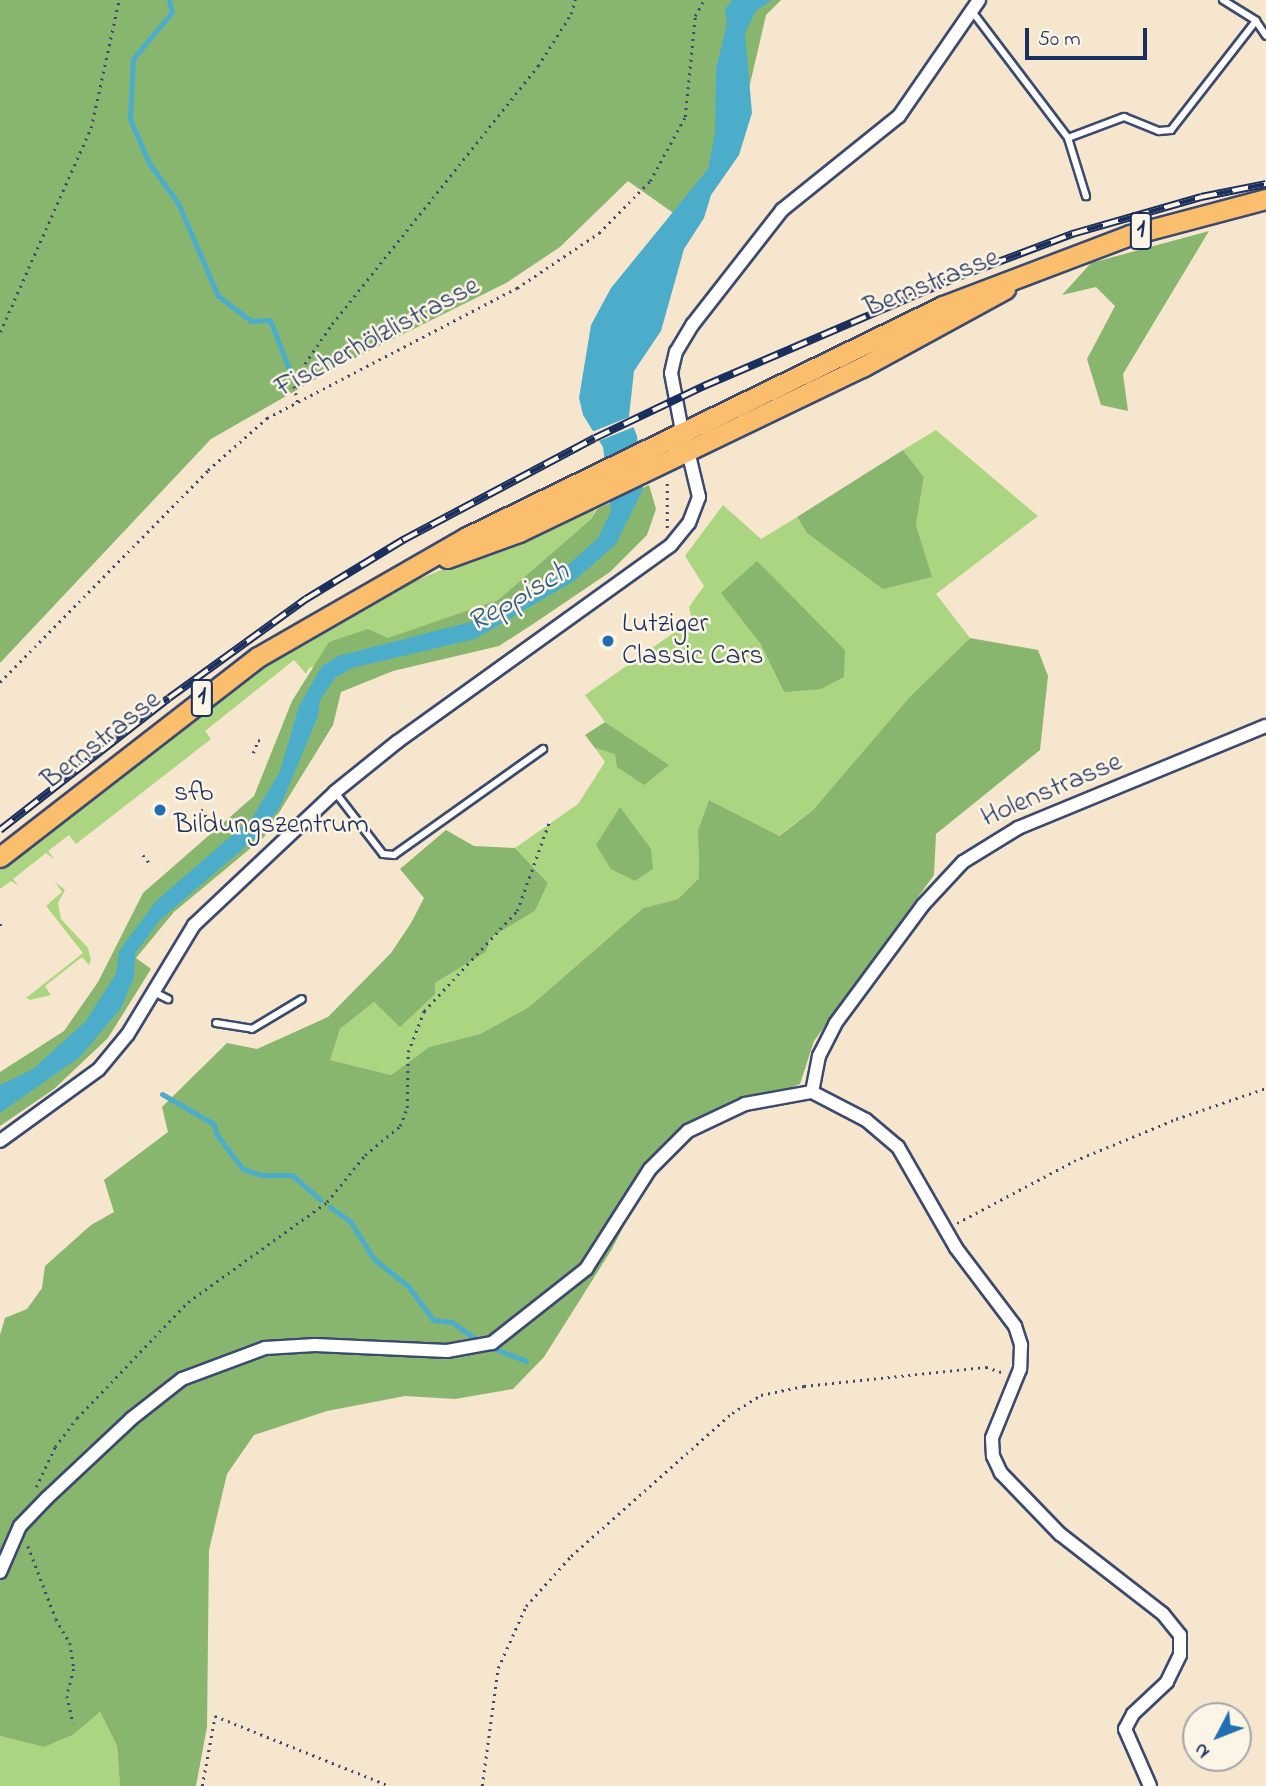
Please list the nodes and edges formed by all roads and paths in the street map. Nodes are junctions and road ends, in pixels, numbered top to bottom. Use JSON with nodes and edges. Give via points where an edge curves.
{"nodes":[{"id":1,"x":119,"y":0,"type":"edge"},
{"id":2,"x":575,"y":0,"type":"edge"},
{"id":3,"x":704,"y":0,"type":"edge"},
{"id":4,"x":1223,"y":0,"type":"edge"},
{"id":5,"x":975,"y":5,"type":"edge"},
{"id":6,"x":1256,"y":21,"type":"junction"},
{"id":7,"x":1266,"y":36,"type":"edge"},
{"id":8,"x":1068,"y":138,"type":"junction"},
{"id":9,"x":1086,"y":196,"type":"dead end"},
{"id":10,"x":1266,"y":199,"type":"edge"},
{"id":11,"x":1021,"y":277,"type":"junction"},
{"id":12,"x":0,"y":332,"type":"edge"},
{"id":13,"x":297,"y":402,"type":"junction"},
{"id":14,"x":682,"y":431,"type":"junction"},
{"id":15,"x":688,"y":451,"type":"junction"},
{"id":16,"x":667,"y":482,"type":"dead end"},
{"id":17,"x":595,"y":484,"type":"junction"},
{"id":18,"x":667,"y":530,"type":"dead end"},
{"id":19,"x":0,"y":681,"type":"edge"},
{"id":20,"x":1266,"y":726,"type":"edge"},
{"id":21,"x":264,"y":742,"type":"dead end"},
{"id":22,"x":543,"y":749,"type":"dead end"},
{"id":23,"x":253,"y":753,"type":"dead end"},
{"id":24,"x":335,"y":792,"type":"junction"},
{"id":25,"x":201,"y":809,"type":"dead end"},
{"id":26,"x":208,"y":819,"type":"dead end"},
{"id":27,"x":550,"y":820,"type":"dead end"},
{"id":28,"x":143,"y":855,"type":"dead end"},
{"id":29,"x":0,"y":857,"type":"edge"},
{"id":30,"x":151,"y":864,"type":"dead end"},
{"id":31,"x":0,"y":924,"type":"edge"},
{"id":32,"x":4,"y":929,"type":"dead end"},
{"id":33,"x":152,"y":991,"type":"junction"},
{"id":34,"x":168,"y":999,"type":"dead end"},
{"id":35,"x":302,"y":999,"type":"dead end"},
{"id":36,"x":216,"y":1023,"type":"dead end"},
{"id":37,"x":1266,"y":1088,"type":"edge"},
{"id":38,"x":812,"y":1092,"type":"junction"},
{"id":39,"x":0,"y":1141,"type":"edge"},
{"id":40,"x":946,"y":1231,"type":"junction"},
{"id":41,"x":1016,"y":1380,"type":"junction"},
{"id":42,"x":33,"y":1493,"type":"dead end"},
{"id":43,"x":20,"y":1526,"type":"junction"},
{"id":44,"x":0,"y":1572,"type":"edge"},
{"id":45,"x":73,"y":1723,"type":"dead end"},
{"id":46,"x":202,"y":1786,"type":"edge"},
{"id":47,"x":390,"y":1786,"type":"edge"},
{"id":48,"x":482,"y":1786,"type":"edge"},
{"id":49,"x":1150,"y":1786,"type":"edge"}],
"edges":[{"from":1,"to":12,"type":"path","via":[[92,128]]},
{"from":2,"to":13,"type":"path","via":[[538,66],[332,324],[293,381]]},
{"from":3,"to":13,"type":"path","name":"Fischerhölzlistrasse","via":[[695,16],[685,117],[650,181],[599,233],[517,288]]},
{"from":4,"to":6,"type":"lane"},
{"from":5,"to":8,"type":"lane"},
{"from":5,"to":14,"type":"street","via":[[899,116],[782,210],[689,330],[671,373]]},
{"from":6,"to":7,"type":"lane"},
{"from":6,"to":8,"type":"lane","via":[[1171,130],[1159,131],[1124,117]]},
{"from":8,"to":9,"type":"lane"},
{"from":10,"to":11,"type":"main road","number":"1","via":[[1130,235]]},
{"from":11,"to":14,"type":"main road","name":"Bernstrasse","number":"1","via":[[876,336]]},
{"from":11,"to":15,"type":"main road","name":"Bernstrasse","number":"1","via":[[943,326]]},
{"from":13,"to":19,"type":"path","name":"Fischerhölzlistrasse","via":[[267,418],[208,470]]},
{"from":14,"to":15,"type":"main road"},
{"from":14,"to":17,"type":"main road","name":"Bernstrasse","number":"1"},
{"from":15,"to":17,"type":"main road","name":"Bernstrasse","number":"1","via":[[647,470]]},
{"from":15,"to":24,"type":"street","via":[[699,497],[689,523],[671,545],[397,742]]},
{"from":16,"to":18,"type":"path"},
{"from":17,"to":29,"type":"main road","name":"Bernstrasse","number":"1","via":[[467,537],[350,600],[258,657]]},
{"from":20,"to":38,"type":"street","name":"Holenstrasse","via":[[1018,828],[963,862],[923,905],[835,1024],[819,1056]]},
{"from":21,"to":23,"type":"path","via":[[258,740]]},
{"from":22,"to":24,"type":"lane","via":[[394,855],[383,854]]},
{"from":24,"to":33,"type":"street","via":[[214,902],[178,947]]},
{"from":25,"to":26,"type":"path"},
{"from":27,"to":42,"type":"path","via":[[517,911],[424,1011],[408,1052],[407,1108],[400,1126],[365,1155],[327,1202],[188,1302],[77,1418],[55,1447]]},
{"from":28,"to":30,"type":"path"},
{"from":31,"to":32,"type":"path"},
{"from":33,"to":34,"type":"lane"},
{"from":33,"to":39,"type":"street","via":[[128,1034],[99,1069]]},
{"from":35,"to":36,"type":"lane","via":[[252,1029]]},
{"from":37,"to":40,"type":"path","via":[[1074,1161]]},
{"from":38,"to":40,"type":"street","via":[[866,1120],[891,1139],[915,1172]]},
{"from":38,"to":43,"type":"street","via":[[745,1104],[688,1131],[650,1169],[586,1269],[492,1343],[447,1351],[289,1346],[252,1350],[219,1362],[153,1400]]},
{"from":40,"to":41,"type":"street","via":[[1015,1326],[1022,1352]]},
{"from":41,"to":48,"type":"path","via":[[986,1367],[804,1386],[743,1404],[571,1556],[526,1606],[498,1668]]},
{"from":41,"to":49,"type":"street","via":[[992,1438],[993,1456],[1001,1473],[1060,1534],[1163,1614],[1180,1635],[1180,1655],[1167,1682],[1133,1714],[1125,1729]]},
{"from":43,"to":44,"type":"street"},
{"from":43,"to":45,"type":"path","via":[[55,1619],[71,1643],[74,1669],[67,1696]]},
{"from":46,"to":47,"type":"path","via":[[215,1716]]}]}
